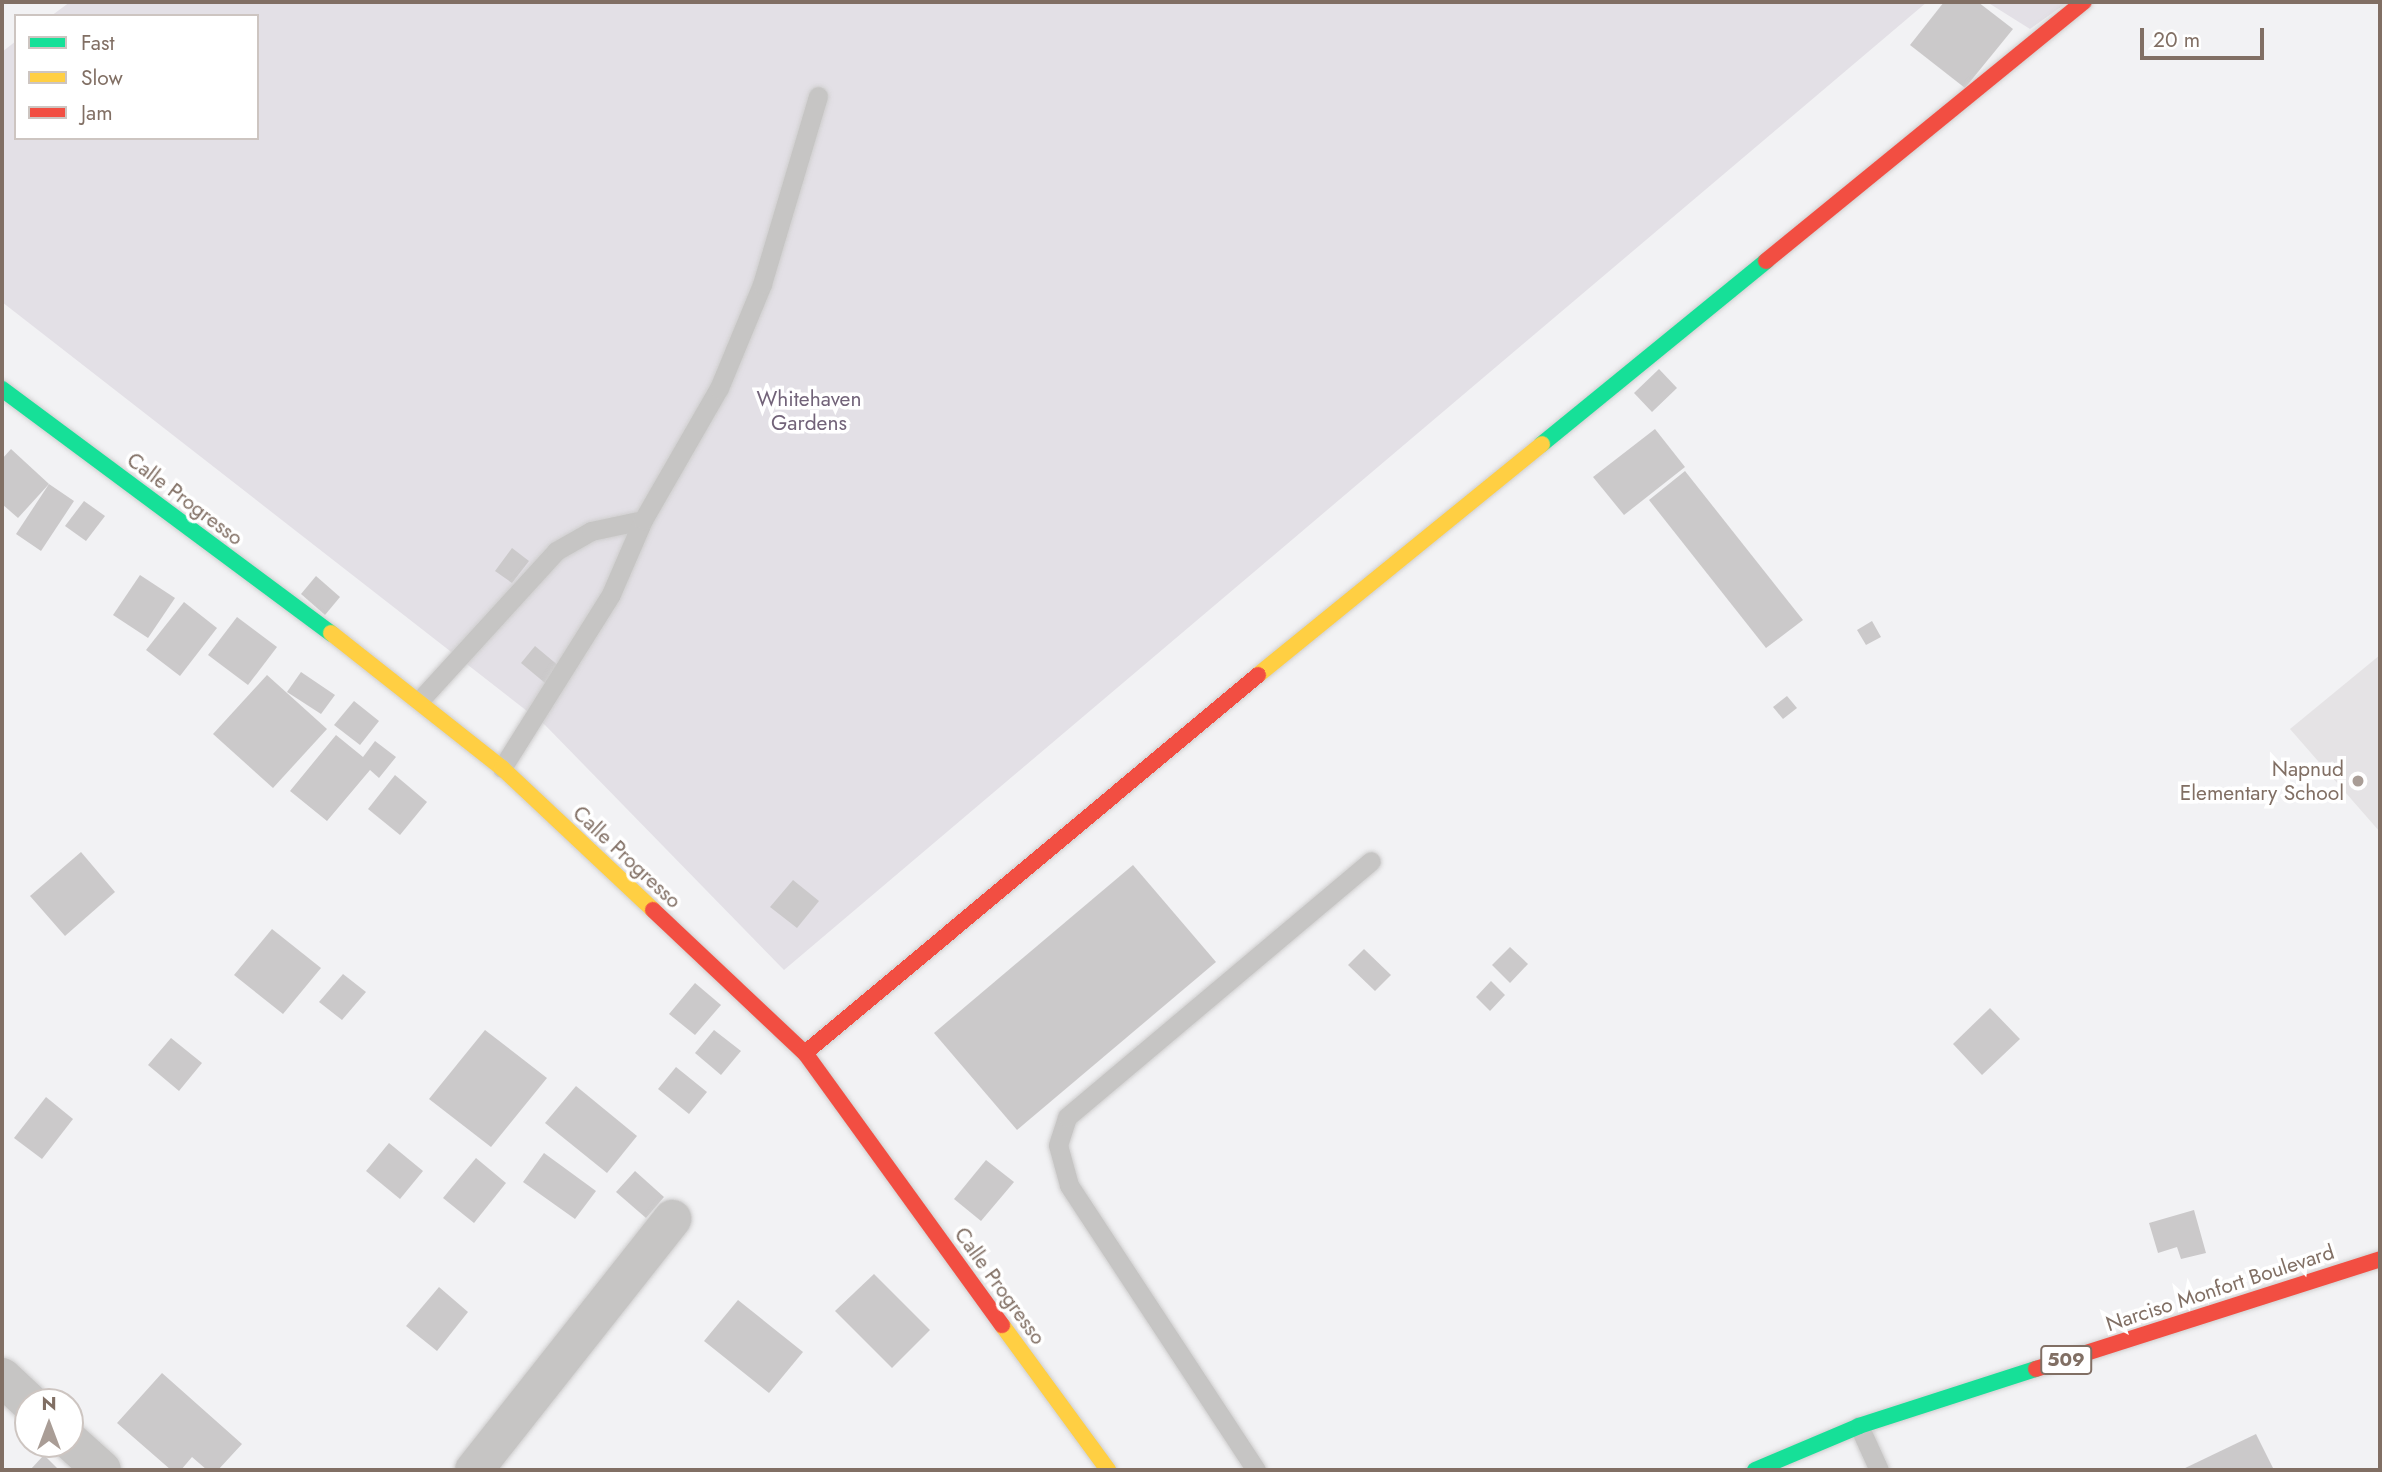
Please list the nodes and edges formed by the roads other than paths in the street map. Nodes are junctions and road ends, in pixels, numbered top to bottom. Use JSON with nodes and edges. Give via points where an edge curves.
{"nodes":[{"id":1,"x":2084,"y":2,"type":"edge"},
{"id":2,"x":818,"y":96,"type":"dead end"},
{"id":3,"x":2,"y":389,"type":"edge"},
{"id":4,"x":643,"y":520,"type":"junction"},
{"id":5,"x":421,"y":699,"type":"junction"},
{"id":6,"x":502,"y":768,"type":"junction"},
{"id":7,"x":1371,"y":861,"type":"dead end"},
{"id":8,"x":805,"y":1053,"type":"junction"},
{"id":9,"x":672,"y":1219,"type":"dead end"},
{"id":10,"x":2380,"y":1259,"type":"edge"},
{"id":11,"x":1859,"y":1426,"type":"junction"},
{"id":12,"x":84,"y":1454,"type":"edge"},
{"id":13,"x":102,"y":1470,"type":"edge"},
{"id":14,"x":474,"y":1470,"type":"edge"},
{"id":15,"x":1108,"y":1470,"type":"edge"},
{"id":16,"x":1256,"y":1470,"type":"edge"},
{"id":17,"x":1755,"y":1470,"type":"edge"},
{"id":18,"x":1879,"y":1470,"type":"edge"}],
"edges":[{"from":1,"to":8,"type":"main road","via":[[1146,766]]},
{"from":2,"to":4,"type":"lane","via":[[761,284],[719,388]]},
{"from":3,"to":5,"type":"main road","name":"Calle Progresso"},
{"from":4,"to":5,"type":"lane","via":[[591,531],[556,551]]},
{"from":4,"to":6,"type":"lane","via":[[611,594]]},
{"from":5,"to":6,"type":"main road","name":"Calle Progresso"},
{"from":6,"to":8,"type":"main road","name":"Calle Progresso"},
{"from":7,"to":16,"type":"lane","via":[[1067,1117],[1058,1145],[1069,1185]]},
{"from":8,"to":15,"type":"main road","name":"Calle Progresso"},
{"from":9,"to":14,"type":"street"},
{"from":10,"to":11,"type":"main road","name":"Narciso Monfort Boulevard","number":"509"},
{"from":11,"to":17,"type":"main road","name":"Narciso Monfort Boulevard","number":"509"},
{"from":11,"to":18,"type":"lane"},
{"from":12,"to":13,"type":"street"}]}
